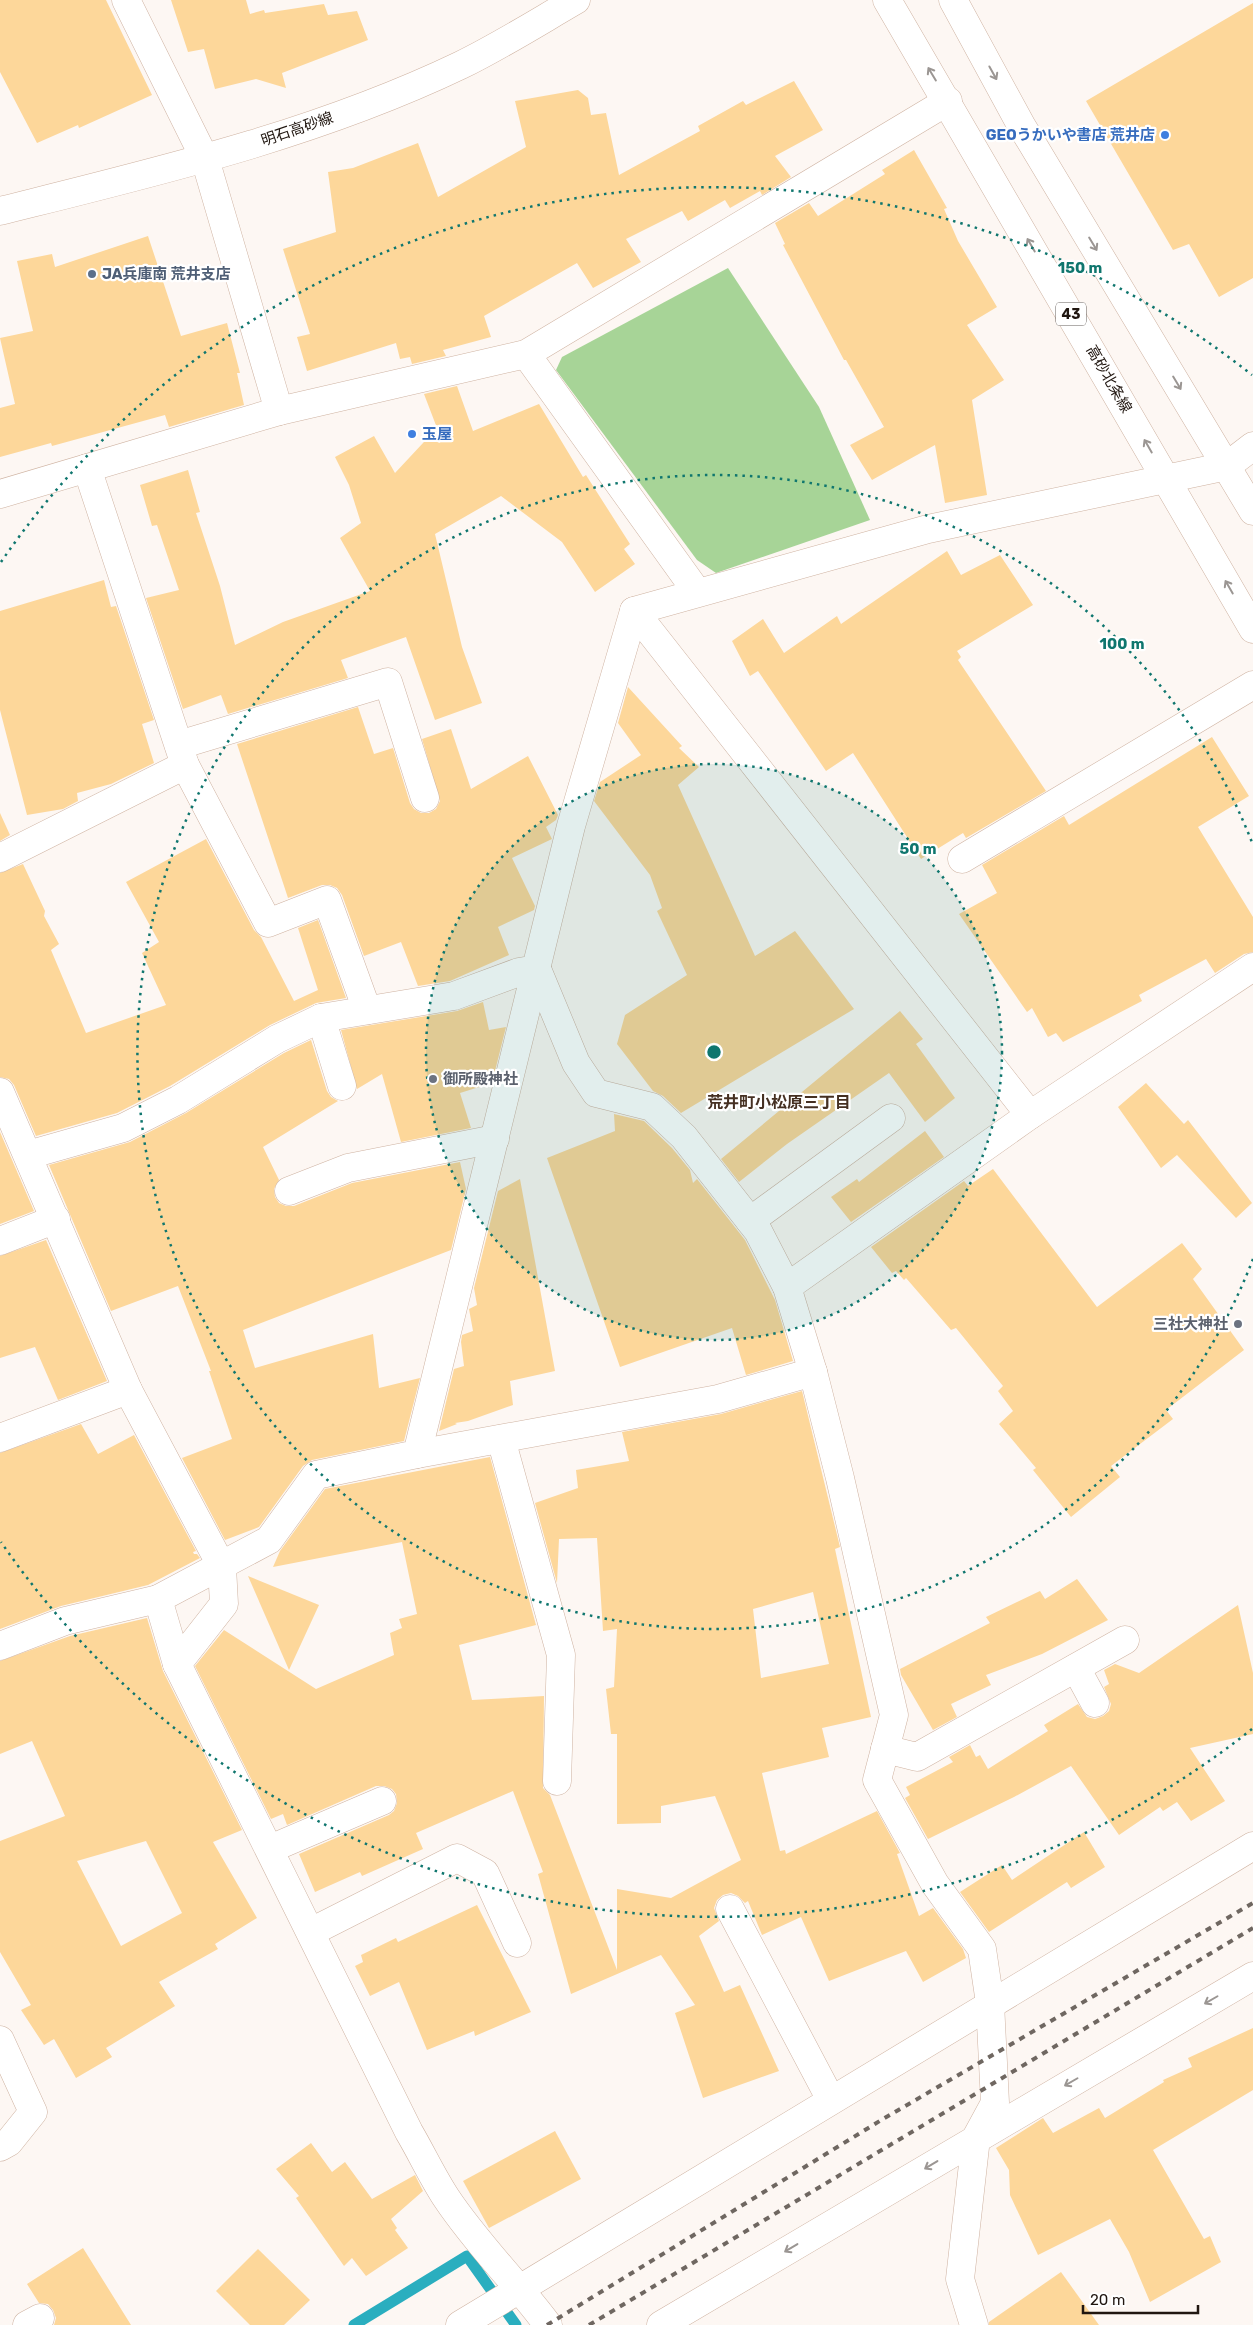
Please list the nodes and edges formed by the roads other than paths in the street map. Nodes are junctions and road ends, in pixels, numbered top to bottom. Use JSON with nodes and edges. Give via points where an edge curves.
{"nodes":[{"id":1,"x":126,"y":0,"type":"edge"},
{"id":2,"x":576,"y":0,"type":"edge"},
{"id":3,"x":887,"y":0,"type":"edge"},
{"id":4,"x":953,"y":0,"type":"edge"},
{"id":5,"x":948,"y":101,"type":"junction"},
{"id":6,"x":205,"y":159,"type":"junction"},
{"id":7,"x":0,"y":211,"type":"edge"},
{"id":8,"x":526,"y":354,"type":"junction"},
{"id":9,"x":279,"y":411,"type":"junction"},
{"id":10,"x":1253,"y":446,"type":"edge"},
{"id":11,"x":1227,"y":466,"type":"junction"},
{"id":12,"x":87,"y":468,"type":"junction"},
{"id":13,"x":1166,"y":478,"type":"junction"},
{"id":14,"x":0,"y":494,"type":"edge"},
{"id":15,"x":1253,"y":511,"type":"edge"},
{"id":16,"x":697,"y":592,"type":"junction"},
{"id":17,"x":634,"y":610,"type":"junction"},
{"id":18,"x":1253,"y":629,"type":"edge"},
{"id":19,"x":1253,"y":685,"type":"edge"},
{"id":20,"x":182,"y":755,"type":"junction"},
{"id":21,"x":425,"y":798,"type":"dead end"},
{"id":22,"x":0,"y":858,"type":"edge"},
{"id":23,"x":962,"y":859,"type":"dead end"},
{"id":24,"x":1253,"y":967,"type":"edge"},
{"id":25,"x":537,"y":969,"type":"junction"},
{"id":26,"x":366,"y":1010,"type":"junction"},
{"id":27,"x":321,"y":1018,"type":"junction"},
{"id":28,"x":342,"y":1086,"type":"dead end"},
{"id":29,"x":0,"y":1092,"type":"edge"},
{"id":30,"x":1030,"y":1115,"type":"junction"},
{"id":31,"x":891,"y":1118,"type":"dead end"},
{"id":32,"x":495,"y":1139,"type":"junction"},
{"id":33,"x":28,"y":1156,"type":"junction"},
{"id":34,"x":289,"y":1191,"type":"dead end"},
{"id":35,"x":56,"y":1219,"type":"junction"},
{"id":36,"x":750,"y":1221,"type":"junction"},
{"id":37,"x":0,"y":1241,"type":"edge"},
{"id":38,"x":787,"y":1287,"type":"junction"},
{"id":39,"x":813,"y":1372,"type":"junction"},
{"id":40,"x":128,"y":1390,"type":"junction"},
{"id":41,"x":0,"y":1438,"type":"edge"},
{"id":42,"x":501,"y":1439,"type":"junction"},
{"id":43,"x":417,"y":1454,"type":"junction"},
{"id":44,"x":222,"y":1567,"type":"junction"},
{"id":45,"x":158,"y":1599,"type":"junction"},
{"id":46,"x":1125,"y":1640,"type":"dead end"},
{"id":47,"x":0,"y":1646,"type":"edge"},
{"id":48,"x":177,"y":1664,"type":"junction"},
{"id":49,"x":1076,"y":1668,"type":"junction"},
{"id":50,"x":1096,"y":1703,"type":"dead end"},
{"id":51,"x":885,"y":1749,"type":"junction"},
{"id":52,"x":557,"y":1781,"type":"dead end"},
{"id":53,"x":382,"y":1801,"type":"dead end"},
{"id":54,"x":1253,"y":1846,"type":"edge"},
{"id":55,"x":270,"y":1850,"type":"junction"},
{"id":56,"x":730,"y":1909,"type":"dead end"},
{"id":57,"x":311,"y":1932,"type":"junction"},
{"id":58,"x":517,"y":1943,"type":"dead end"},
{"id":59,"x":1253,"y":1976,"type":"edge"},
{"id":60,"x":990,"y":2003,"type":"junction"},
{"id":61,"x":0,"y":2040,"type":"edge"},
{"id":62,"x":831,"y":2100,"type":"junction"},
{"id":63,"x":976,"y":2138,"type":"junction"},
{"id":64,"x":0,"y":2147,"type":"edge"},
{"id":65,"x":520,"y":2288,"type":"junction"},
{"id":66,"x":460,"y":2325,"type":"edge"},
{"id":67,"x":548,"y":2325,"type":"edge"},
{"id":68,"x":661,"y":2325,"type":"edge"},
{"id":69,"x":974,"y":2325,"type":"edge"}],
"edges":[{"from":1,"to":6,"type":"street"},
{"from":2,"to":6,"type":"street","name":"明石高砂線","via":[[462,65],[395,94],[310,126]]},
{"from":5,"to":3,"type":"street","name":"高砂北条線","number":"43","one_way":true},
{"from":4,"to":11,"type":"street","one_way":true,"via":[[1021,125]]},
{"from":5,"to":8,"type":"street"},
{"from":13,"to":5,"type":"street","name":"高砂北条線","number":"43","one_way":true},
{"from":6,"to":7,"type":"street","name":"明石高砂線"},
{"from":6,"to":9,"type":"street"},
{"from":8,"to":9,"type":"street"},
{"from":8,"to":16,"type":"street"},
{"from":9,"to":12,"type":"street"},
{"from":10,"to":11,"type":"street"},
{"from":11,"to":13,"type":"street"},
{"from":11,"to":15,"type":"street"},
{"from":12,"to":14,"type":"street"},
{"from":12,"to":20,"type":"street"},
{"from":13,"to":16,"type":"street","via":[[928,529]]},
{"from":18,"to":13,"type":"street","name":"高砂北条線","number":"43","one_way":true},
{"from":16,"to":17,"type":"street"},
{"from":17,"to":25,"type":"street","via":[[571,826]]},
{"from":17,"to":30,"type":"street"},
{"from":19,"to":23,"type":"street"},
{"from":20,"to":21,"type":"street","via":[[388,682]]},
{"from":20,"to":22,"type":"street"},
{"from":20,"to":26,"type":"street","via":[[268,923],[327,900]]},
{"from":24,"to":30,"type":"street"},
{"from":25,"to":26,"type":"street","via":[[519,972],[454,996]]},
{"from":25,"to":32,"type":"street"},
{"from":25,"to":36,"type":"street","via":[[576,1063],[596,1093],[652,1107],[684,1137]]},
{"from":26,"to":27,"type":"street"},
{"from":27,"to":28,"type":"street"},
{"from":27,"to":33,"type":"street","via":[[277,1039],[178,1100],[123,1128]]},
{"from":29,"to":33,"type":"street"},
{"from":30,"to":38,"type":"street"},
{"from":31,"to":36,"type":"street"},
{"from":32,"to":34,"type":"street","via":[[348,1168]]},
{"from":32,"to":43,"type":"street"},
{"from":33,"to":35,"type":"street"},
{"from":35,"to":37,"type":"street"},
{"from":35,"to":40,"type":"street"},
{"from":36,"to":38,"type":"street"},
{"from":38,"to":39,"type":"street"},
{"from":39,"to":42,"type":"street","via":[[718,1399]]},
{"from":39,"to":51,"type":"street","via":[[894,1715]]},
{"from":40,"to":41,"type":"street"},
{"from":40,"to":44,"type":"street"},
{"from":42,"to":43,"type":"street"},
{"from":42,"to":52,"type":"street","via":[[561,1655]]},
{"from":43,"to":44,"type":"street","via":[[316,1475],[269,1540]]},
{"from":44,"to":45,"type":"street"},
{"from":44,"to":48,"type":"street","via":[[224,1604]]},
{"from":45,"to":47,"type":"street","via":[[65,1621]]},
{"from":45,"to":48,"type":"street"},
{"from":46,"to":49,"type":"street"},
{"from":48,"to":55,"type":"street"},
{"from":49,"to":50,"type":"street"},
{"from":49,"to":51,"type":"street","via":[[917,1757]]},
{"from":51,"to":60,"type":"street","via":[[877,1780],[935,1884],[982,1949]]},
{"from":53,"to":55,"type":"street"},
{"from":54,"to":60,"type":"street"},
{"from":55,"to":57,"type":"street"},
{"from":56,"to":62,"type":"street"},
{"from":57,"to":58,"type":"street","via":[[457,1858],[485,1873]]},
{"from":57,"to":65,"type":"street","via":[[409,2132],[448,2199],[489,2255]]},
{"from":59,"to":63,"type":"street","one_way":true},
{"from":60,"to":62,"type":"street"},
{"from":60,"to":63,"type":"street","via":[[995,2103]]},
{"from":61,"to":64,"type":"street","via":[[33,2112],[9,2142]]},
{"from":62,"to":65,"type":"street"},
{"from":63,"to":68,"type":"street","one_way":true},
{"from":63,"to":69,"type":"street","via":[[960,2279]]},
{"from":65,"to":66,"type":"street"},
{"from":65,"to":67,"type":"street"}]}
